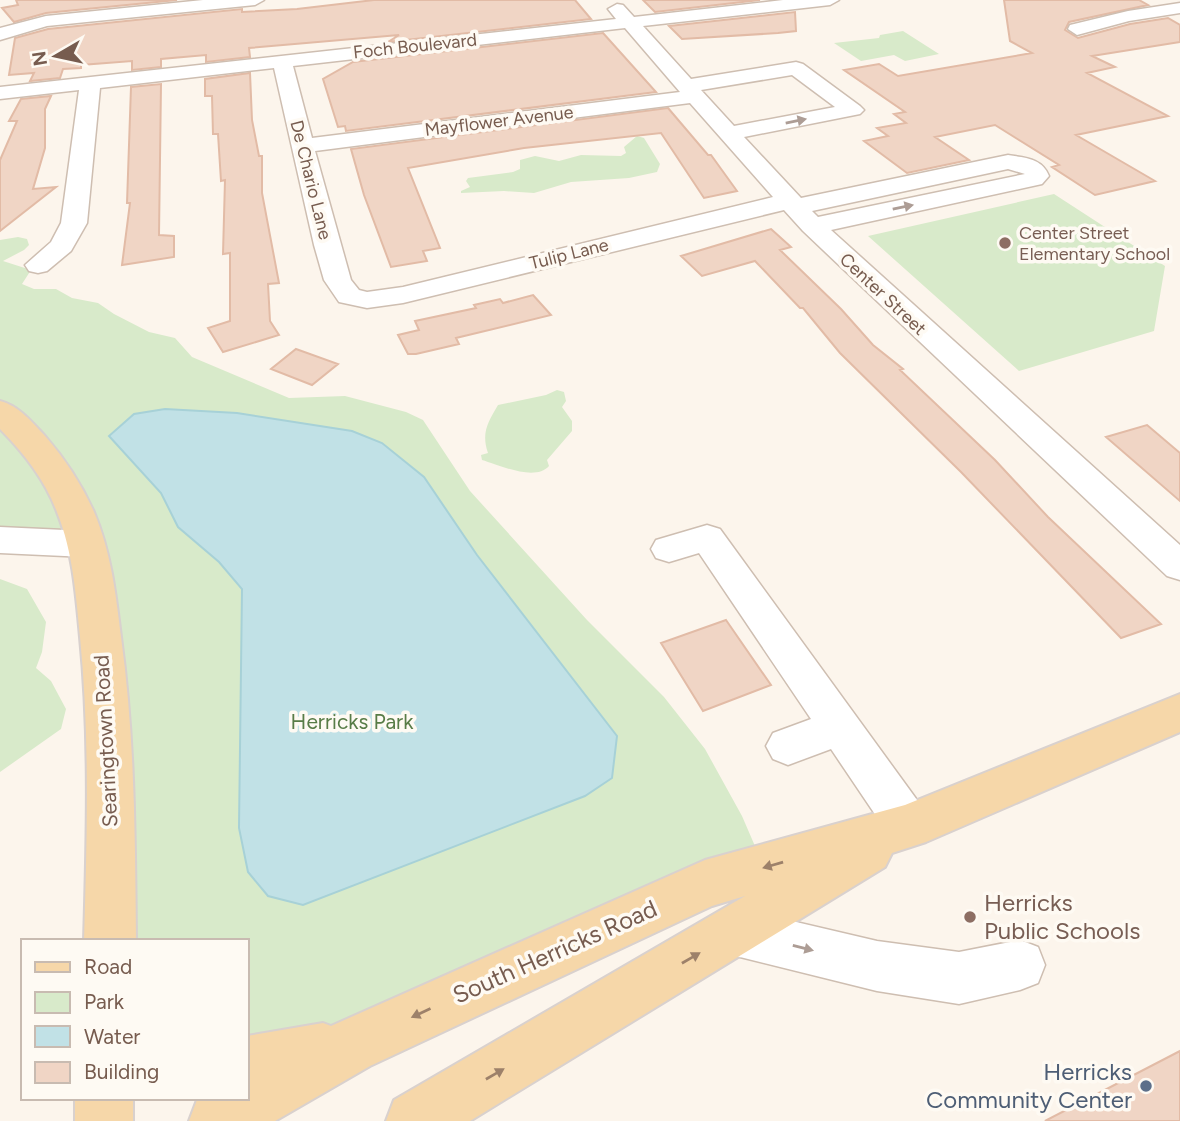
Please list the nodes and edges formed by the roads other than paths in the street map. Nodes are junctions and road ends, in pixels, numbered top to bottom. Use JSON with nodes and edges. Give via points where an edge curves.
{"nodes":[{"id":1,"x":255,"y":0,"type":"edge"},
{"id":2,"x":609,"y":0,"type":"edge"},
{"id":3,"x":830,"y":0,"type":"edge"},
{"id":4,"x":1171,"y":0,"type":"edge"},
{"id":5,"x":1180,"y":6,"type":"edge"},
{"id":6,"x":629,"y":22,"type":"junction"},
{"id":7,"x":1077,"y":29,"type":"dead end"},
{"id":8,"x":0,"y":34,"type":"edge"},
{"id":9,"x":282,"y":60,"type":"junction"},
{"id":10,"x":90,"y":82,"type":"junction"},
{"id":11,"x":685,"y":84,"type":"junction"},
{"id":12,"x":0,"y":93,"type":"edge"},
{"id":13,"x":729,"y":133,"type":"junction"},
{"id":14,"x":303,"y":146,"type":"junction"},
{"id":15,"x":853,"y":196,"type":"junction"},
{"id":16,"x":798,"y":211,"type":"junction"},
{"id":17,"x":871,"y":214,"type":"junction"},
{"id":18,"x":38,"y":265,"type":"dead end"},
{"id":19,"x":349,"y":296,"type":"joint"},
{"id":20,"x":0,"y":411,"type":"edge"},
{"id":21,"x":0,"y":540,"type":"edge"},
{"id":22,"x":86,"y":544,"type":"junction"},
{"id":23,"x":669,"y":550,"type":"dead end"},
{"id":24,"x":1180,"y":566,"type":"edge"},
{"id":25,"x":1180,"y":712,"type":"edge"},
{"id":26,"x":839,"y":727,"type":"junction"},
{"id":27,"x":788,"y":746,"type":"dead end"},
{"id":28,"x":909,"y":826,"type":"junction"},
{"id":29,"x":736,"y":932,"type":"junction"},
{"id":30,"x":110,"y":939,"type":"edge"},
{"id":31,"x":1020,"y":965,"type":"dead end"},
{"id":32,"x":350,"y":1046,"type":"junction"},
{"id":33,"x":248,"y":1064,"type":"edge"},
{"id":34,"x":104,"y":1100,"type":"edge"},
{"id":35,"x":440,"y":1114,"type":"edge"},
{"id":36,"x":104,"y":1121,"type":"edge"},
{"id":37,"x":218,"y":1121,"type":"edge"}],
"edges":[{"from":1,"to":8,"type":"street","via":[[46,21]]},
{"from":2,"to":6,"type":"street","name":"Center Street"},
{"from":3,"to":6,"type":"street","name":"Foch Boulevard"},
{"from":4,"to":5,"type":"street"},
{"from":5,"to":7,"type":"street"},
{"from":6,"to":9,"type":"street","name":"Foch Boulevard"},
{"from":6,"to":11,"type":"street","name":"Center Street"},
{"from":9,"to":10,"type":"street","name":"Foch Boulevard"},
{"from":9,"to":14,"type":"street","name":"De Chario Lane"},
{"from":10,"to":12,"type":"street","name":"Foch Boulevard"},
{"from":10,"to":18,"type":"street","via":[[74,223],[62,246]]},
{"from":11,"to":13,"type":"street","name":"Center Street"},
{"from":13,"to":11,"type":"street","name":"Mayflower Avenue","one_way":true,"via":[[853,110],[796,68]]},
{"from":11,"to":14,"type":"street","name":"Mayflower Avenue"},
{"from":13,"to":16,"type":"street","name":"Center Street"},
{"from":14,"to":19,"type":"street","name":"De Chario Lane","via":[[327,245],[338,280]]},
{"from":15,"to":16,"type":"street"},
{"from":15,"to":17,"type":"street"},
{"from":17,"to":15,"type":"street","one_way":true,"via":[[1037,176],[1029,166],[1008,162]]},
{"from":16,"to":17,"type":"street"},
{"from":16,"to":19,"type":"street","name":"Tulip Lane","via":[[404,295],[367,300]]},
{"from":16,"to":24,"type":"street","name":"Center Street"},
{"from":20,"to":22,"type":"main road","name":"Searingtown Road","via":[[56,475]]},
{"from":21,"to":22,"type":"street"},
{"from":22,"to":30,"type":"main road","name":"Searingtown Road","via":[[108,705]]},
{"from":23,"to":26,"type":"street","via":[[707,538]]},
{"from":25,"to":28,"type":"main road","name":"South Herricks Road"},
{"from":26,"to":27,"type":"street"},
{"from":26,"to":28,"type":"street"},
{"from":28,"to":29,"type":"main road","name":"South Herricks Road"},
{"from":28,"to":32,"type":"main road","name":"South Herricks Road","one_way":true,"via":[[705,884]]},
{"from":29,"to":31,"type":"street","one_way":true,"via":[[877,966],[959,978]]},
{"from":35,"to":29,"type":"main road","name":"South Herricks Road","one_way":true},
{"from":32,"to":33,"type":"main road"},
{"from":32,"to":37,"type":"main road","name":"South Herricks Road"},
{"from":34,"to":36,"type":"main road"}]}
